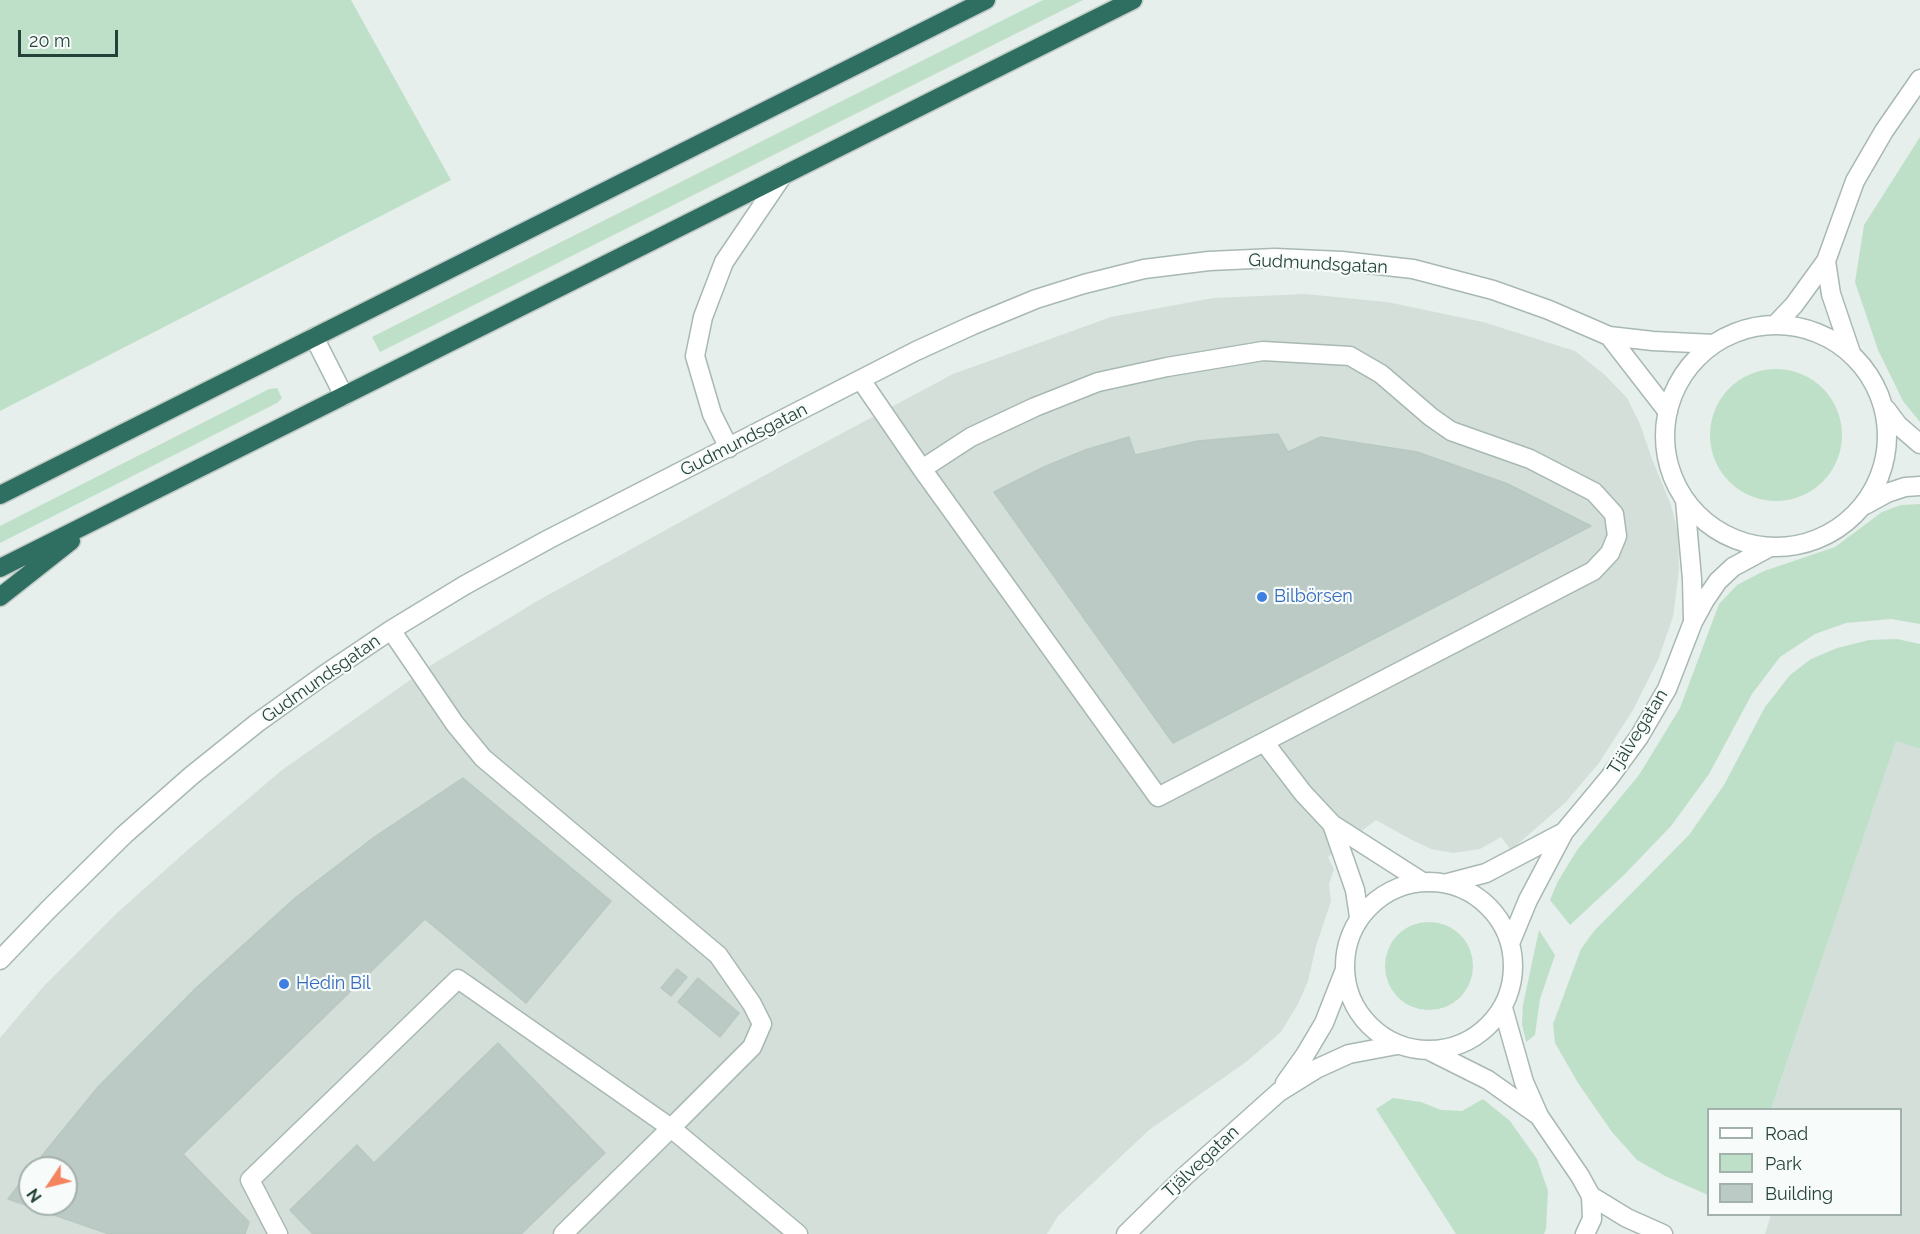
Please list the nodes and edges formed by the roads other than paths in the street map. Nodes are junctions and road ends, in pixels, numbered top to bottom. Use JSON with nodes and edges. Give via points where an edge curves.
{"nodes":[{"id":1,"x":986,"y":0,"type":"edge"},
{"id":2,"x":1133,"y":0,"type":"edge"},
{"id":3,"x":1920,"y":80,"type":"edge"},
{"id":4,"x":783,"y":176,"type":"junction"},
{"id":5,"x":1826,"y":261,"type":"junction"},
{"id":6,"x":1776,"y":324,"type":"junction"},
{"id":7,"x":1609,"y":336,"type":"junction"},
{"id":8,"x":314,"y":337,"type":"junction"},
{"id":9,"x":1714,"y":344,"type":"junction"},
{"id":10,"x":1851,"y":353,"type":"junction"},
{"id":11,"x":861,"y":380,"type":"junction"},
{"id":12,"x":344,"y":396,"type":"junction"},
{"id":13,"x":1884,"y":406,"type":"junction"},
{"id":14,"x":1668,"y":412,"type":"junction"},
{"id":15,"x":1920,"y":444,"type":"edge"},
{"id":16,"x":729,"y":448,"type":"junction"},
{"id":17,"x":922,"y":468,"type":"junction"},
{"id":18,"x":1920,"y":486,"type":"edge"},
{"id":19,"x":0,"y":495,"type":"edge"},
{"id":20,"x":1685,"y":500,"type":"junction"},
{"id":21,"x":1863,"y":506,"type":"junction"},
{"id":22,"x":98,"y":519,"type":"junction"},
{"id":23,"x":1770,"y":547,"type":"junction"},
{"id":24,"x":0,"y":568,"type":"edge"},
{"id":25,"x":0,"y":597,"type":"edge"},
{"id":26,"x":1693,"y":622,"type":"junction"},
{"id":27,"x":391,"y":630,"type":"junction"},
{"id":28,"x":1264,"y":742,"type":"junction"},
{"id":29,"x":1332,"y":824,"type":"junction"},
{"id":30,"x":1564,"y":832,"type":"junction"},
{"id":31,"x":1421,"y":881,"type":"junction"},
{"id":32,"x":1449,"y":883,"type":"junction"},
{"id":33,"x":1359,"y":917,"type":"junction"},
{"id":34,"x":1511,"y":941,"type":"junction"},
{"id":35,"x":0,"y":960,"type":"edge"},
{"id":36,"x":1344,"y":972,"type":"junction"},
{"id":37,"x":1503,"y":1008,"type":"junction"},
{"id":38,"x":1397,"y":1045,"type":"junction"},
{"id":39,"x":1430,"y":1051,"type":"junction"},
{"id":40,"x":1279,"y":1092,"type":"junction"},
{"id":41,"x":1539,"y":1116,"type":"junction"},
{"id":42,"x":671,"y":1128,"type":"junction"},
{"id":43,"x":1591,"y":1196,"type":"junction"},
{"id":44,"x":278,"y":1234,"type":"edge"},
{"id":45,"x":562,"y":1234,"type":"edge"},
{"id":46,"x":798,"y":1234,"type":"edge"},
{"id":47,"x":1126,"y":1234,"type":"edge"},
{"id":48,"x":1585,"y":1234,"type":"edge"},
{"id":49,"x":1663,"y":1234,"type":"edge"}],
"edges":[{"from":1,"to":8,"type":"highway"},
{"from":2,"to":4,"type":"highway"},
{"from":3,"to":5,"type":"street","via":[[1855,181]]},
{"from":4,"to":12,"type":"highway"},
{"from":4,"to":16,"type":"street","via":[[724,262],[703,317],[695,356],[712,414]]},
{"from":5,"to":6,"type":"street"},
{"from":5,"to":10,"type":"street","via":[[1831,294]]},
{"from":6,"to":9,"type":"street","via":[[1743,330]]},
{"from":6,"to":10,"type":"street","via":[[1828,337]]},
{"from":7,"to":9,"type":"street","name":"Gudmundsgatan"},
{"from":7,"to":11,"type":"street","name":"Gudmundsgatan","via":[[1493,290],[1413,269],[1275,258],[1209,261],[1144,270],[1036,298]]},
{"from":7,"to":14,"type":"street","name":"Gudmundsgatan"},
{"from":8,"to":12,"type":"street"},
{"from":8,"to":19,"type":"highway"},
{"from":9,"to":14,"type":"street","via":[[1680,380]]},
{"from":10,"to":13,"type":"street","via":[[1871,378]]},
{"from":11,"to":16,"type":"street","name":"Gudmundsgatan"},
{"from":11,"to":17,"type":"street"},
{"from":12,"to":22,"type":"highway"},
{"from":13,"to":15,"type":"street"},
{"from":13,"to":21,"type":"street","via":[[1886,458],[1877,484]]},
{"from":14,"to":20,"type":"street","via":[[1667,454],[1673,478]]},
{"from":16,"to":27,"type":"street","name":"Gudmundsgatan","via":[[549,539]]},
{"from":17,"to":28,"type":"street","via":[[1158,797]]},
{"from":17,"to":28,"type":"street","via":[[971,437],[1098,382],[1263,351],[1350,356],[1381,374],[1451,431],[1530,459],[1594,492],[1614,514],[1617,536],[1610,553],[1593,571]]},
{"from":18,"to":21,"type":"street","via":[[1887,493]]},
{"from":20,"to":23,"type":"street","via":[[1722,533],[1745,543]]},
{"from":20,"to":26,"type":"street","name":"Tjälvegatan"},
{"from":21,"to":23,"type":"street","via":[[1837,529],[1805,544]]},
{"from":22,"to":24,"type":"highway"},
{"from":22,"to":25,"type":"highway"},
{"from":23,"to":26,"type":"street","name":"Tjälvegatan","via":[[1732,567],[1718,581]]},
{"from":26,"to":30,"type":"street","name":"Tjälvegatan","via":[[1667,689],[1639,737]]},
{"from":27,"to":35,"type":"street","name":"Gudmundsgatan","via":[[257,723],[192,776],[124,835]]},
{"from":27,"to":42,"type":"street","via":[[483,758],[718,955],[752,1004],[762,1024],[752,1047]]},
{"from":28,"to":29,"type":"street"},
{"from":29,"to":31,"type":"street"},
{"from":29,"to":33,"type":"street","via":[[1353,884]]},
{"from":30,"to":32,"type":"street","name":"Tjälvegatan","via":[[1486,873]]},
{"from":30,"to":34,"type":"street","name":"Tjälvegatan"},
{"from":31,"to":32,"type":"street"},
{"from":31,"to":33,"type":"street","via":[[1397,887],[1376,899]]},
{"from":32,"to":34,"type":"street","via":[[1476,895],[1497,915]]},
{"from":33,"to":36,"type":"street","via":[[1347,943]]},
{"from":34,"to":37,"type":"street","via":[[1514,964]]},
{"from":36,"to":38,"type":"street","via":[[1352,1003],[1371,1028]]},
{"from":36,"to":40,"type":"street","name":"Tjälvegatan","via":[[1324,1023]]},
{"from":37,"to":39,"type":"street","via":[[1484,1031],[1459,1046]]},
{"from":37,"to":41,"type":"street","via":[[1524,1082]]},
{"from":38,"to":39,"type":"street"},
{"from":38,"to":40,"type":"street","name":"Tjälvegatan","via":[[1349,1054]]},
{"from":39,"to":41,"type":"street","via":[[1488,1080]]},
{"from":40,"to":47,"type":"street","name":"Tjälvegatan"},
{"from":41,"to":43,"type":"street"},
{"from":42,"to":44,"type":"street","via":[[458,979],[250,1180]]},
{"from":42,"to":45,"type":"street"},
{"from":42,"to":46,"type":"street"},
{"from":43,"to":48,"type":"street","via":[[1592,1219]]},
{"from":43,"to":49,"type":"street"}]}
